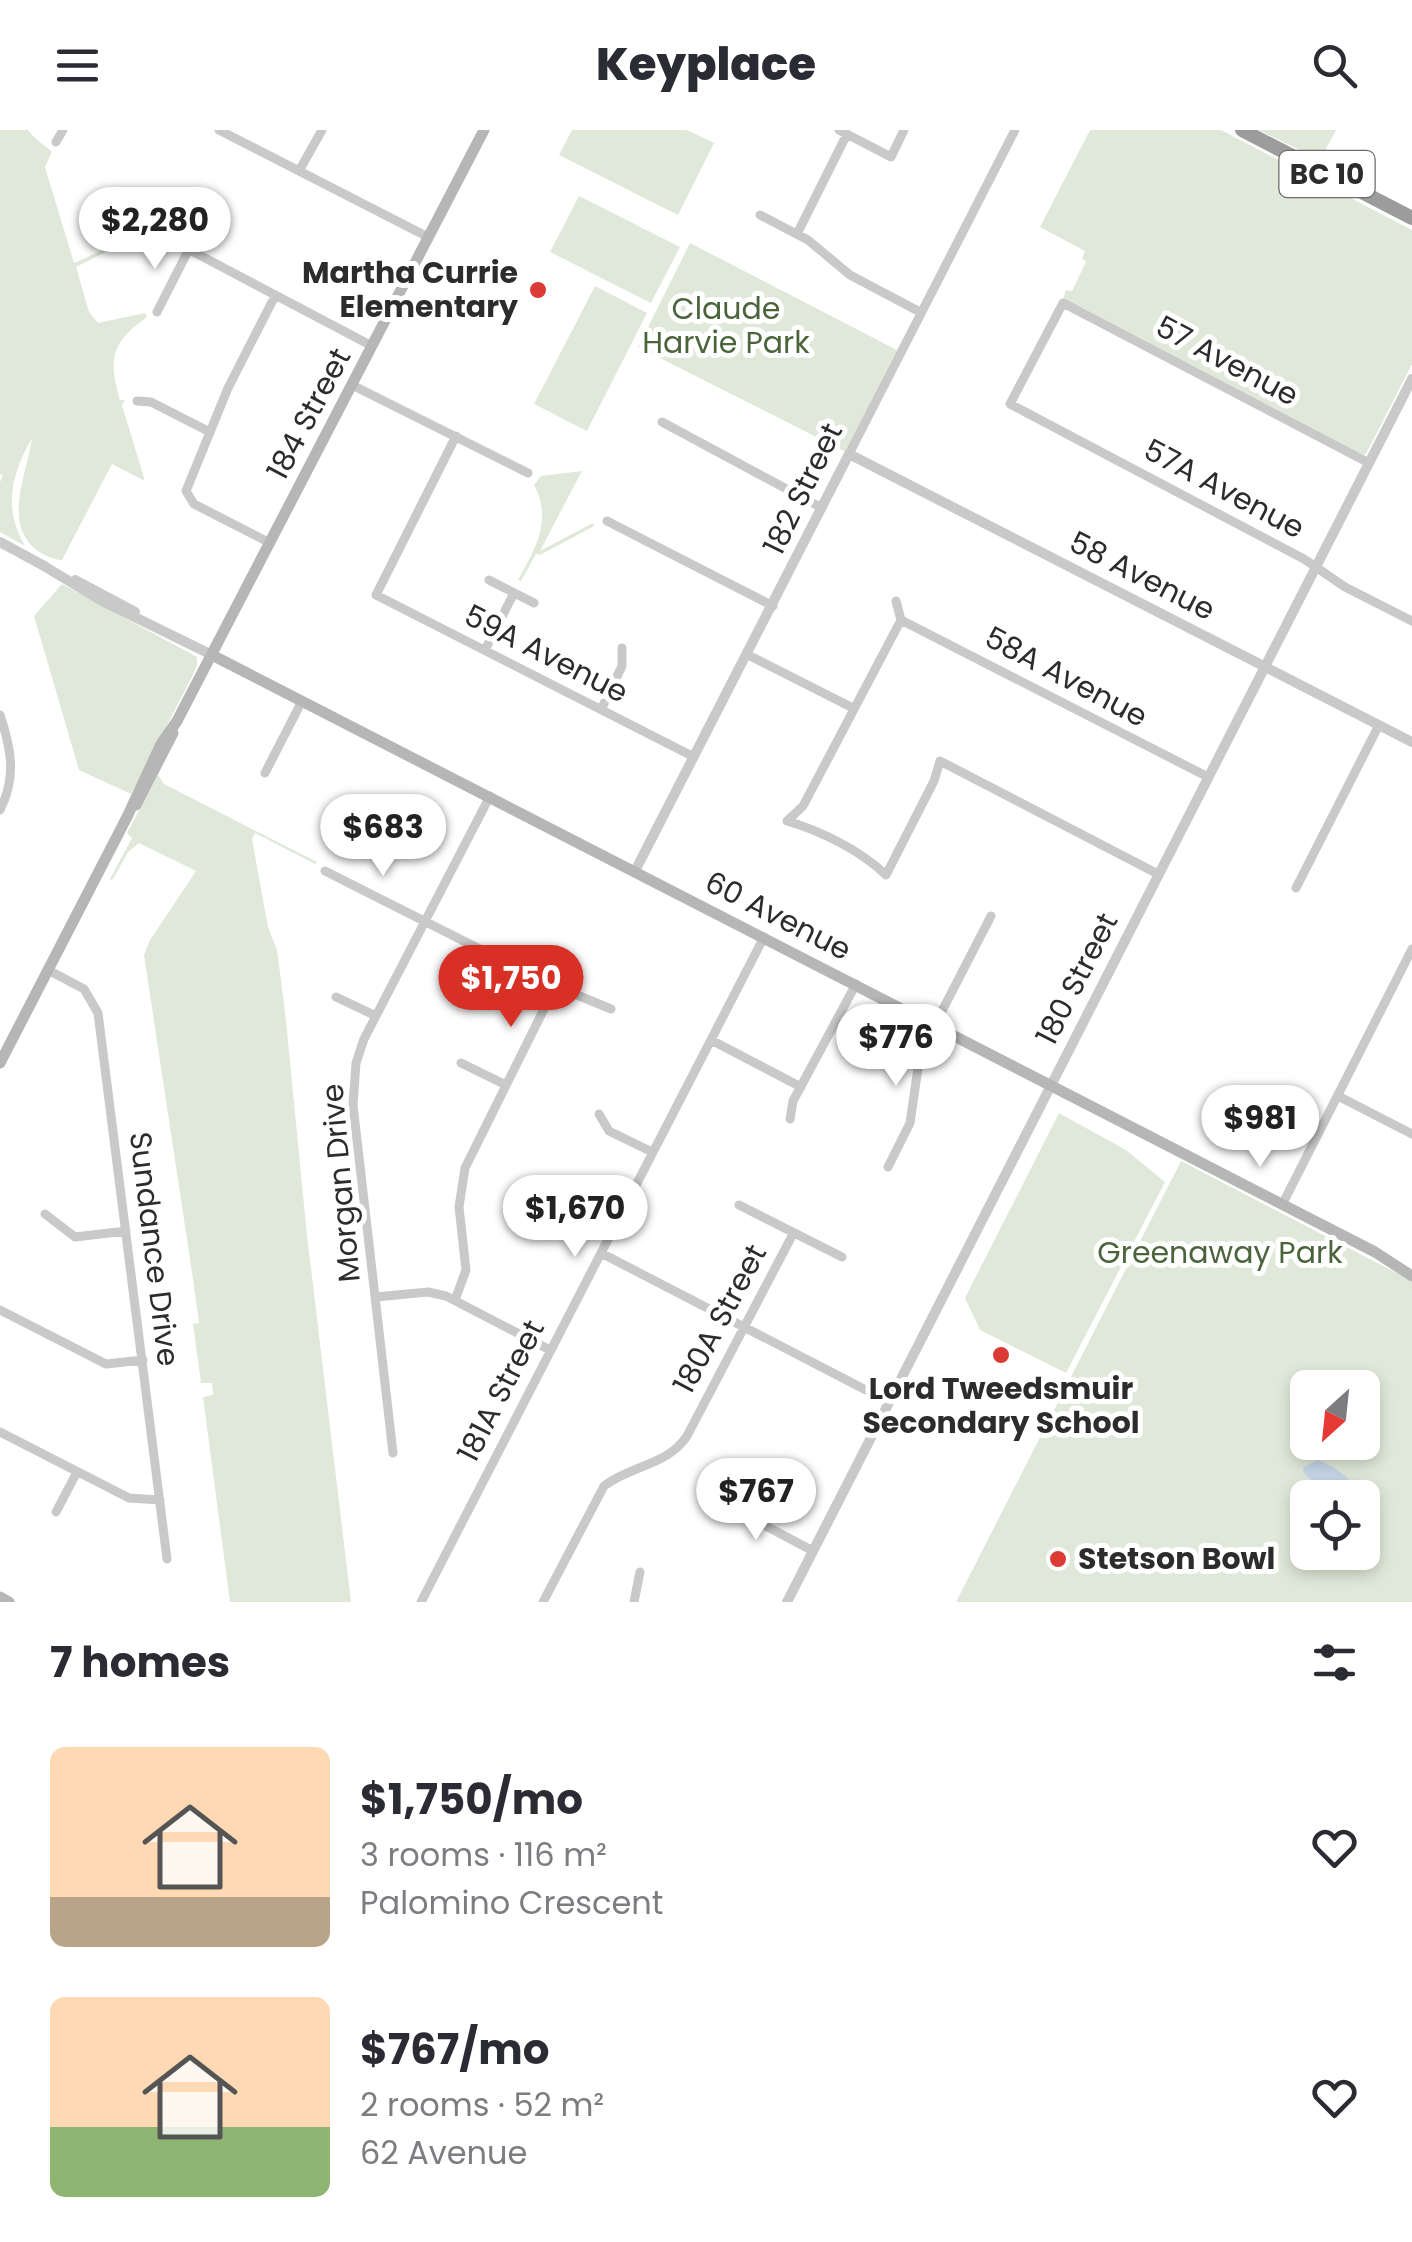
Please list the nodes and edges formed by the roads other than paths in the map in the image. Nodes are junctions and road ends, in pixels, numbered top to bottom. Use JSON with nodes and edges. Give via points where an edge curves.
{"nodes":[{"id":1,"x":63,"y":130,"type":"edge"},
{"id":2,"x":219,"y":130,"type":"edge"},
{"id":3,"x":322,"y":130,"type":"edge"},
{"id":4,"x":484,"y":130,"type":"edge"},
{"id":5,"x":904,"y":130,"type":"edge"},
{"id":6,"x":1014,"y":130,"type":"edge"},
{"id":7,"x":1242,"y":130,"type":"edge"},
{"id":8,"x":843,"y":132,"type":"edge"},
{"id":9,"x":56,"y":142,"type":"dead end"},
{"id":10,"x":299,"y":171,"type":"junction"},
{"id":11,"x":760,"y":215,"type":"dead end"},
{"id":12,"x":1412,"y":218,"type":"edge"},
{"id":13,"x":150,"y":229,"type":"dead end"},
{"id":14,"x":798,"y":234,"type":"junction"},
{"id":15,"x":428,"y":238,"type":"junction"},
{"id":16,"x":188,"y":250,"type":"junction"},
{"id":17,"x":276,"y":296,"type":"junction"},
{"id":18,"x":157,"y":312,"type":"dead end"},
{"id":19,"x":920,"y":312,"type":"junction"},
{"id":20,"x":372,"y":346,"type":"junction"},
{"id":21,"x":1412,"y":379,"type":"edge"},
{"id":22,"x":352,"y":385,"type":"junction"},
{"id":23,"x":137,"y":401,"type":"dead end"},
{"id":24,"x":1010,"y":404,"type":"joint"},
{"id":25,"x":662,"y":422,"type":"dead end"},
{"id":26,"x":208,"y":431,"type":"junction"},
{"id":27,"x":456,"y":436,"type":"junction"},
{"id":28,"x":849,"y":454,"type":"junction"},
{"id":29,"x":1369,"y":462,"type":"junction"},
{"id":30,"x":528,"y":473,"type":"dead end"},
{"id":31,"x":822,"y":508,"type":"junction"},
{"id":32,"x":607,"y":521,"type":"dead end"},
{"id":33,"x":0,"y":542,"type":"edge"},
{"id":34,"x":270,"y":543,"type":"junction"},
{"id":35,"x":1316,"y":567,"type":"junction"},
{"id":36,"x":488,"y":580,"type":"dead end"},
{"id":37,"x":514,"y":593,"type":"junction"},
{"id":38,"x":896,"y":601,"type":"dead end"},
{"id":39,"x":534,"y":603,"type":"dead end"},
{"id":40,"x":772,"y":606,"type":"junction"},
{"id":41,"x":1411,"y":619,"type":"edge"},
{"id":42,"x":900,"y":620,"type":"junction"},
{"id":43,"x":622,"y":648,"type":"dead end"},
{"id":44,"x":485,"y":650,"type":"junction"},
{"id":45,"x":212,"y":655,"type":"junction"},
{"id":46,"x":748,"y":655,"type":"junction"},
{"id":47,"x":1265,"y":667,"type":"junction"},
{"id":48,"x":302,"y":701,"type":"junction"},
{"id":49,"x":853,"y":708,"type":"junction"},
{"id":50,"x":602,"y":710,"type":"junction"},
{"id":51,"x":0,"y":715,"type":"edge"},
{"id":52,"x":1379,"y":725,"type":"junction"},
{"id":53,"x":1412,"y":742,"type":"edge"},
{"id":54,"x":694,"y":757,"type":"junction"},
{"id":55,"x":265,"y":773,"type":"dead end"},
{"id":56,"x":1208,"y":777,"type":"junction"},
{"id":57,"x":490,"y":796,"type":"junction"},
{"id":58,"x":0,"y":810,"type":"edge"},
{"id":59,"x":635,"y":870,"type":"junction"},
{"id":60,"x":325,"y":871,"type":"dead end"},
{"id":61,"x":1158,"y":874,"type":"junction"},
{"id":62,"x":1296,"y":888,"type":"dead end"},
{"id":63,"x":991,"y":916,"type":"dead end"},
{"id":64,"x":422,"y":921,"type":"junction"},
{"id":65,"x":764,"y":937,"type":"junction"},
{"id":66,"x":1412,"y":949,"type":"edge"},
{"id":67,"x":48,"y":970,"type":"junction"},
{"id":68,"x":856,"y":984,"type":"junction"},
{"id":69,"x":552,"y":992,"type":"junction"},
{"id":70,"x":336,"y":997,"type":"dead end"},
{"id":71,"x":611,"y":1009,"type":"dead end"},
{"id":72,"x":374,"y":1015,"type":"junction"},
{"id":73,"x":937,"y":1026,"type":"junction"},
{"id":74,"x":711,"y":1040,"type":"junction"},
{"id":75,"x":0,"y":1062,"type":"edge"},
{"id":76,"x":461,"y":1063,"type":"dead end"},
{"id":77,"x":506,"y":1084,"type":"junction"},
{"id":78,"x":1050,"y":1085,"type":"junction"},
{"id":79,"x":801,"y":1086,"type":"junction"},
{"id":80,"x":1338,"y":1096,"type":"junction"},
{"id":81,"x":600,"y":1114,"type":"dead end"},
{"id":82,"x":790,"y":1119,"type":"dead end"},
{"id":83,"x":1412,"y":1134,"type":"edge"},
{"id":84,"x":652,"y":1152,"type":"junction"},
{"id":85,"x":888,"y":1167,"type":"dead end"},
{"id":86,"x":740,"y":1205,"type":"dead end"},
{"id":87,"x":1282,"y":1205,"type":"junction"},
{"id":88,"x":44,"y":1214,"type":"dead end"},
{"id":89,"x":126,"y":1232,"type":"junction"},
{"id":90,"x":793,"y":1234,"type":"junction"},
{"id":91,"x":1375,"y":1252,"type":"junction"},
{"id":92,"x":600,"y":1253,"type":"junction"},
{"id":93,"x":842,"y":1257,"type":"dead end"},
{"id":94,"x":1412,"y":1266,"type":"edge"},
{"id":95,"x":1412,"y":1276,"type":"edge"},
{"id":96,"x":376,"y":1297,"type":"junction"},
{"id":97,"x":455,"y":1300,"type":"junction"},
{"id":98,"x":0,"y":1310,"type":"edge"},
{"id":99,"x":744,"y":1326,"type":"junction"},
{"id":100,"x":550,"y":1350,"type":"junction"},
{"id":101,"x":143,"y":1360,"type":"junction"},
{"id":102,"x":889,"y":1402,"type":"junction"},
{"id":103,"x":0,"y":1432,"type":"edge"},
{"id":104,"x":393,"y":1453,"type":"dead end"},
{"id":105,"x":78,"y":1472,"type":"junction"},
{"id":106,"x":160,"y":1500,"type":"junction"},
{"id":107,"x":717,"y":1500,"type":"dead end"},
{"id":108,"x":56,"y":1512,"type":"dead end"},
{"id":109,"x":813,"y":1551,"type":"junction"},
{"id":110,"x":167,"y":1560,"type":"dead end"},
{"id":111,"x":640,"y":1572,"type":"dead end"},
{"id":112,"x":0,"y":1597,"type":"edge"},
{"id":113,"x":10,"y":1602,"type":"edge"},
{"id":114,"x":421,"y":1602,"type":"edge"},
{"id":115,"x":543,"y":1602,"type":"edge"},
{"id":116,"x":634,"y":1602,"type":"edge"},
{"id":117,"x":787,"y":1602,"type":"edge"}],
"edges":[{"from":1,"to":9,"type":"street"},
{"from":2,"to":10,"type":"street"},
{"from":3,"to":10,"type":"street"},
{"from":4,"to":15,"type":"main road","name":"184 Street"},
{"from":5,"to":8,"type":"street","via":[[891,157]]},
{"from":6,"to":19,"type":"street","name":"182 Street"},
{"from":7,"to":12,"type":"highway","number":"BC 10"},
{"from":8,"to":14,"type":"street"},
{"from":10,"to":15,"type":"street"},
{"from":11,"to":14,"type":"street"},
{"from":13,"to":16,"type":"street"},
{"from":14,"to":19,"type":"street","via":[[850,275]]},
{"from":15,"to":20,"type":"main road","name":"184 Street"},
{"from":16,"to":17,"type":"street"},
{"from":16,"to":18,"type":"street"},
{"from":17,"to":20,"type":"street"},
{"from":17,"to":26,"type":"street"},
{"from":19,"to":28,"type":"street","name":"182 Street"},
{"from":20,"to":22,"type":"main road","name":"184 Street"},
{"from":21,"to":29,"type":"street","name":"180 Street"},
{"from":22,"to":27,"type":"street"},
{"from":22,"to":34,"type":"main road","name":"184 Street"},
{"from":23,"to":26,"type":"street"},
{"from":24,"to":29,"type":"street","name":"57 Avenue","via":[[1062,303]]},
{"from":24,"to":35,"type":"street","name":"57A Avenue"},
{"from":25,"to":31,"type":"street"},
{"from":26,"to":34,"type":"street","via":[[186,495]]},
{"from":27,"to":30,"type":"street"},
{"from":27,"to":44,"type":"street","name":"59A Avenue","via":[[376,595]]},
{"from":28,"to":31,"type":"street","name":"182 Street"},
{"from":28,"to":47,"type":"street","name":"58 Avenue"},
{"from":29,"to":35,"type":"street","name":"180 Street"},
{"from":31,"to":40,"type":"street","name":"182 Street"},
{"from":32,"to":40,"type":"street"},
{"from":33,"to":45,"type":"street","name":"60 Avenue"},
{"from":34,"to":45,"type":"main road","name":"184 Street"},
{"from":35,"to":41,"type":"street","name":"57A Avenue"},
{"from":35,"to":47,"type":"street","name":"180 Street"},
{"from":36,"to":37,"type":"street"},
{"from":37,"to":39,"type":"street"},
{"from":37,"to":44,"type":"street"},
{"from":38,"to":42,"type":"street"},
{"from":40,"to":46,"type":"street","name":"182 Street"},
{"from":42,"to":49,"type":"street"},
{"from":42,"to":56,"type":"street","name":"58A Avenue"},
{"from":43,"to":50,"type":"street","via":[[622,666]]},
{"from":44,"to":50,"type":"street","name":"59A Avenue"},
{"from":45,"to":48,"type":"main road","name":"60 Avenue"},
{"from":45,"to":67,"type":"main road","name":"184 Street"},
{"from":46,"to":49,"type":"street"},
{"from":46,"to":54,"type":"street","name":"182 Street"},
{"from":47,"to":52,"type":"street","name":"58 Avenue"},
{"from":47,"to":56,"type":"street","name":"180 Street"},
{"from":48,"to":55,"type":"street"},
{"from":48,"to":57,"type":"main road","name":"60 Avenue"},
{"from":49,"to":61,"type":"street","via":[[803,806],[787,821],[886,874],[940,761]]},
{"from":50,"to":54,"type":"street","name":"59A Avenue"},
{"from":51,"to":58,"type":"street","via":[[12,776]]},
{"from":52,"to":53,"type":"street","name":"58 Avenue"},
{"from":52,"to":62,"type":"street"},
{"from":54,"to":59,"type":"street","name":"182 Street"},
{"from":56,"to":61,"type":"street","name":"180 Street"},
{"from":57,"to":59,"type":"main road","name":"60 Avenue"},
{"from":57,"to":64,"type":"street","name":"Morgan Drive"},
{"from":59,"to":65,"type":"main road","name":"60 Avenue"},
{"from":60,"to":64,"type":"street"},
{"from":61,"to":78,"type":"street","name":"180 Street"},
{"from":63,"to":73,"type":"street"},
{"from":64,"to":69,"type":"street","via":[[537,978]]},
{"from":64,"to":72,"type":"street","name":"Morgan Drive"},
{"from":65,"to":68,"type":"main road","name":"60 Avenue"},
{"from":65,"to":74,"type":"street","name":"181A Street"},
{"from":66,"to":80,"type":"street"},
{"from":67,"to":75,"type":"main road","name":"184 Street"},
{"from":67,"to":89,"type":"street","name":"Sundance Drive","via":[[84,989],[98,1012]]},
{"from":68,"to":73,"type":"main road","name":"60 Avenue"},
{"from":68,"to":79,"type":"street"},
{"from":69,"to":71,"type":"street"},
{"from":69,"to":77,"type":"street"},
{"from":70,"to":72,"type":"street"},
{"from":72,"to":96,"type":"street","name":"Morgan Drive","via":[[356,1063],[353,1105]]},
{"from":73,"to":78,"type":"main road","name":"60 Avenue"},
{"from":73,"to":85,"type":"street","via":[[918,1068],[910,1124]]},
{"from":74,"to":79,"type":"street"},
{"from":74,"to":84,"type":"street","name":"181A Street"},
{"from":76,"to":77,"type":"street"},
{"from":77,"to":97,"type":"street","via":[[462,1182],[466,1270]]},
{"from":78,"to":87,"type":"main road","name":"60 Avenue"},
{"from":78,"to":102,"type":"street","name":"180 Street"},
{"from":79,"to":82,"type":"street"},
{"from":80,"to":83,"type":"street"},
{"from":80,"to":87,"type":"street"},
{"from":81,"to":84,"type":"street","via":[[609,1131]]},
{"from":84,"to":92,"type":"street","name":"181A Street"},
{"from":86,"to":90,"type":"street"},
{"from":87,"to":91,"type":"main road","name":"60 Avenue"},
{"from":88,"to":89,"type":"street","via":[[75,1237]]},
{"from":89,"to":101,"type":"street","name":"Sundance Drive"},
{"from":90,"to":93,"type":"street"},
{"from":90,"to":99,"type":"street","name":"180A Street"},
{"from":91,"to":94,"type":"main road","name":"60 Avenue"},
{"from":91,"to":95,"type":"main road","name":"60 Avenue"},
{"from":92,"to":99,"type":"street"},
{"from":92,"to":100,"type":"street","name":"181A Street"},
{"from":96,"to":97,"type":"street","via":[[428,1292]]},
{"from":96,"to":104,"type":"street","name":"Morgan Drive"},
{"from":97,"to":100,"type":"street"},
{"from":98,"to":101,"type":"street","via":[[106,1364]]},
{"from":99,"to":102,"type":"street"},
{"from":99,"to":115,"type":"street","name":"180A Street","via":[[680,1448],[604,1486]]},
{"from":100,"to":114,"type":"street","name":"181A Street"},
{"from":101,"to":106,"type":"street","name":"Sundance Drive"},
{"from":102,"to":109,"type":"street","name":"180 Street"},
{"from":103,"to":105,"type":"street"},
{"from":105,"to":106,"type":"street","via":[[134,1500]]},
{"from":105,"to":108,"type":"street"},
{"from":106,"to":110,"type":"street","name":"Sundance Drive"},
{"from":107,"to":109,"type":"street"},
{"from":109,"to":117,"type":"street","name":"180 Street"},
{"from":111,"to":116,"type":"street"},
{"from":112,"to":113,"type":"main road"}]}
